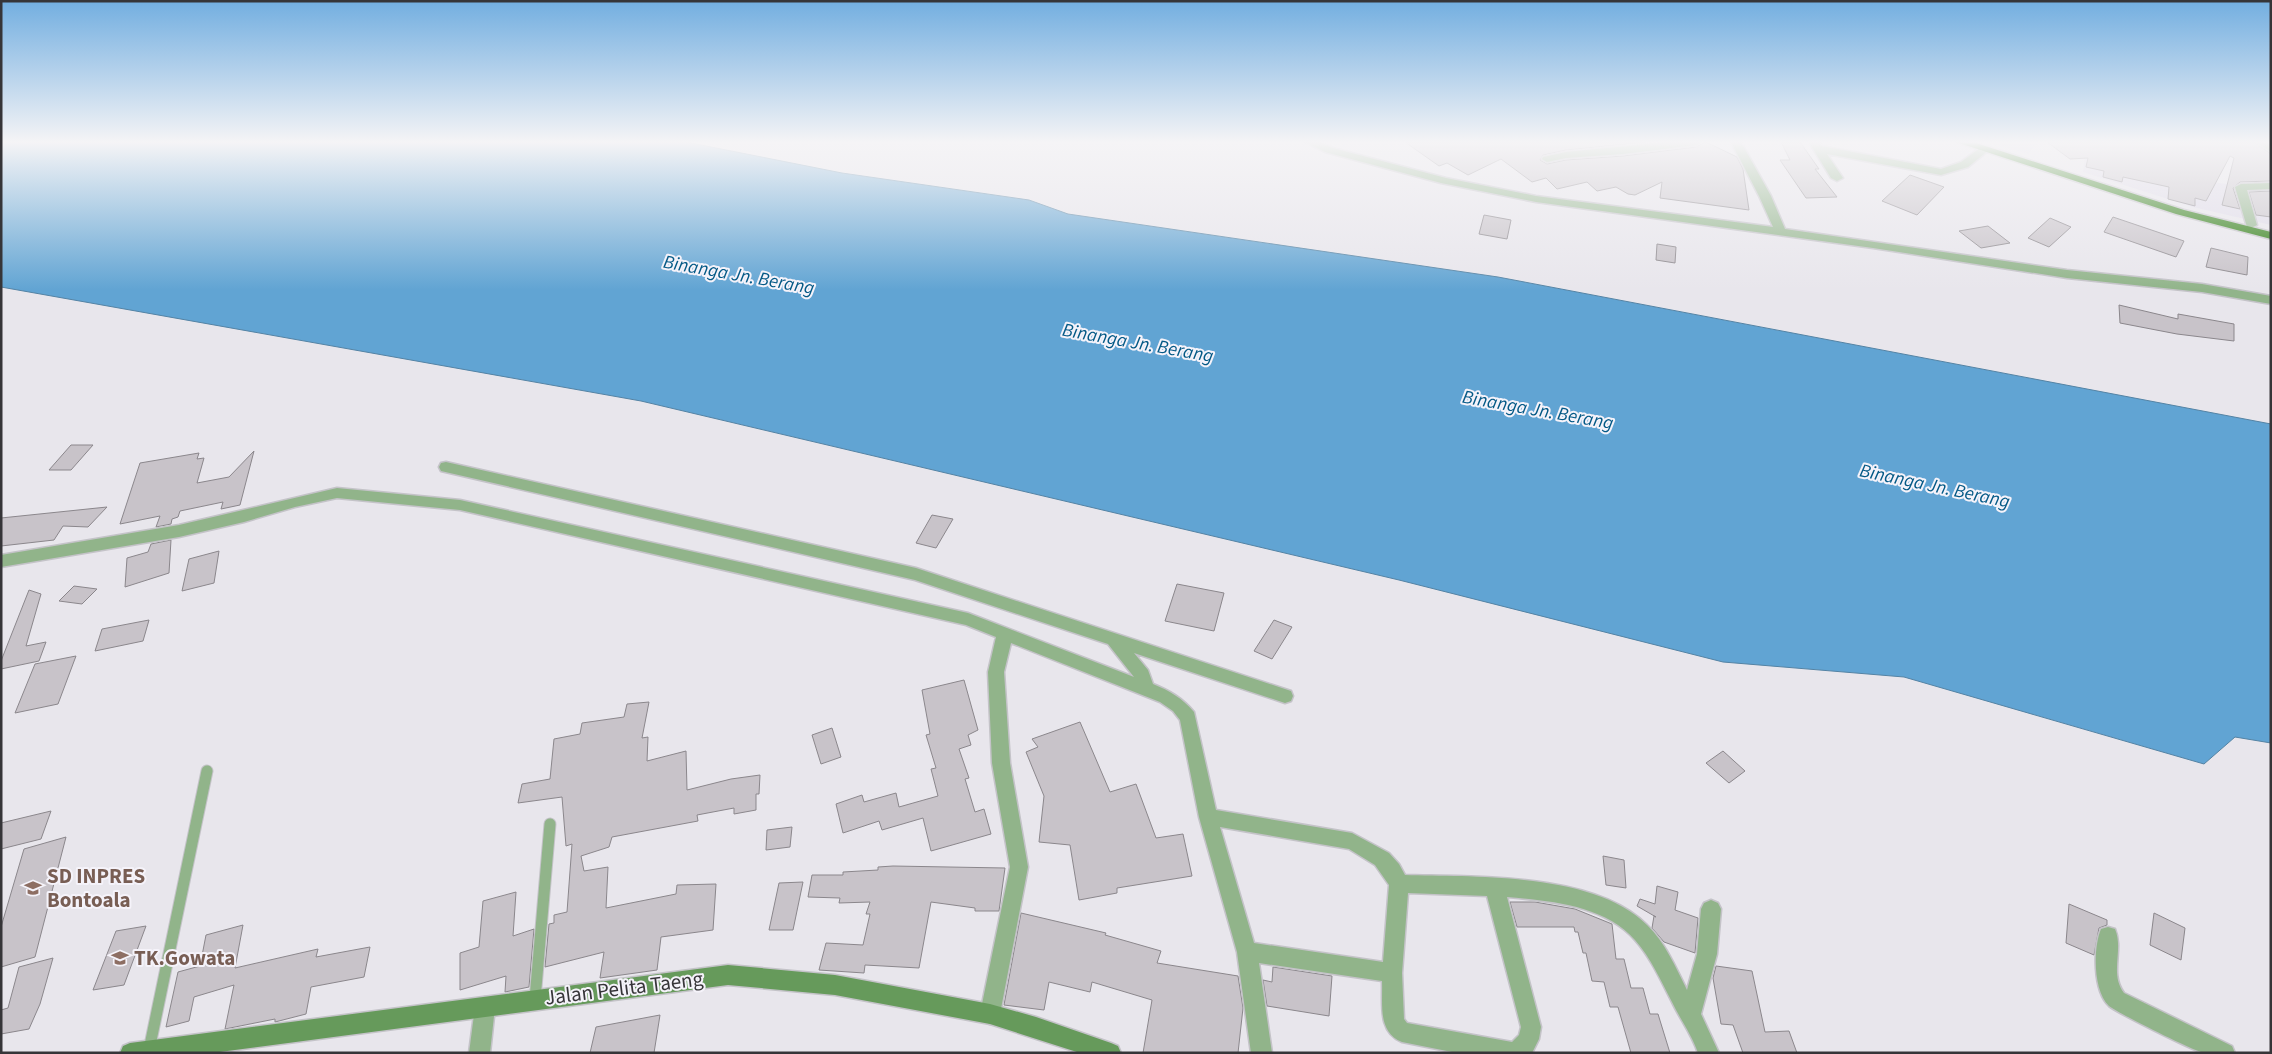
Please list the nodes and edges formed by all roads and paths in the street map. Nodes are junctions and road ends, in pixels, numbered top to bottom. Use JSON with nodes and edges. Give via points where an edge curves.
{"nodes":[{"id":1,"x":1494,"y":191,"type":"edge"},
{"id":2,"x":1762,"y":191,"type":"edge"},
{"id":3,"x":2114,"y":191,"type":"edge"},
{"id":4,"x":2129,"y":191,"type":"edge"},
{"id":5,"x":2242,"y":191,"type":"edge"},
{"id":6,"x":2251,"y":225,"type":"junction"},
{"id":7,"x":2271,"y":230,"type":"edge"},
{"id":8,"x":1780,"y":231,"type":"junction"},
{"id":9,"x":2271,"y":236,"type":"edge"},
{"id":10,"x":2271,"y":300,"type":"edge"},
{"id":11,"x":446,"y":467,"type":"dead end"},
{"id":12,"x":1,"y":560,"type":"edge"},
{"id":13,"x":1005,"y":633,"type":"junction"},
{"id":14,"x":1114,"y":639,"type":"junction"},
{"id":15,"x":1144,"y":688,"type":"junction"},
{"id":16,"x":1285,"y":696,"type":"dead end"},
{"id":17,"x":207,"y":771,"type":"dead end"},
{"id":18,"x":1208,"y":817,"type":"junction"},
{"id":19,"x":550,"y":824,"type":"dead end"},
{"id":20,"x":1399,"y":884,"type":"junction"},
{"id":21,"x":1495,"y":889,"type":"junction"},
{"id":22,"x":1712,"y":909,"type":"dead end"},
{"id":23,"x":2108,"y":936,"type":"dead end"},
{"id":24,"x":1247,"y":952,"type":"junction"},
{"id":25,"x":1392,"y":973,"type":"junction"},
{"id":26,"x":535,"y":998,"type":"junction"},
{"id":27,"x":485,"y":1007,"type":"junction"},
{"id":28,"x":990,"y":1014,"type":"junction"},
{"id":29,"x":1690,"y":1017,"type":"junction"},
{"id":30,"x":140,"y":1052,"type":"edge"},
{"id":31,"x":479,"y":1053,"type":"edge"},
{"id":32,"x":1111,"y":1053,"type":"edge"},
{"id":33,"x":1262,"y":1053,"type":"edge"},
{"id":34,"x":1514,"y":1053,"type":"edge"},
{"id":35,"x":1709,"y":1053,"type":"edge"},
{"id":36,"x":2225,"y":1053,"type":"edge"}],
"edges":[{"from":1,"to":8,"type":"street"},
{"from":2,"to":8,"type":"street"},
{"from":3,"to":9,"type":"highway"},
{"from":4,"to":6,"type":"highway"},
{"from":5,"to":6,"type":"street"},
{"from":6,"to":7,"type":"highway"},
{"from":8,"to":10,"type":"street","via":[[2067,274],[2202,288]]},
{"from":11,"to":14,"type":"street","via":[[916,574]]},
{"from":12,"to":13,"type":"street","via":[[179,531],[337,493],[460,505],[968,619]]},
{"from":13,"to":15,"type":"street"},
{"from":13,"to":28,"type":"street","via":[[996,672],[1001,763],[1019,867]]},
{"from":14,"to":15,"type":"street","via":[[1142,676]]},
{"from":14,"to":16,"type":"street"},
{"from":15,"to":18,"type":"street","via":[[1166,697],[1188,717]]},
{"from":17,"to":30,"type":"lane"},
{"from":18,"to":20,"type":"street","via":[[1352,841],[1382,859]]},
{"from":18,"to":24,"type":"street"},
{"from":19,"to":26,"type":"lane"},
{"from":20,"to":21,"type":"street"},
{"from":20,"to":25,"type":"street"},
{"from":21,"to":29,"type":"street","via":[[1578,898],[1622,916],[1640,930]]},
{"from":21,"to":34,"type":"street","via":[[1531,1027],[1526,1043]]},
{"from":22,"to":29,"type":"street","via":[[1707,954]]},
{"from":23,"to":36,"type":"street","via":[[2106,982],[2116,1000]]},
{"from":24,"to":25,"type":"street"},
{"from":24,"to":33,"type":"street"},
{"from":25,"to":34,"type":"street","via":[[1394,1024],[1402,1032]]},
{"from":26,"to":27,"type":"street","name":"Jalan Pelita Taeng"},
{"from":26,"to":28,"type":"street","name":"Jalan Pelita Taeng","via":[[728,975],[835,985]]},
{"from":27,"to":30,"type":"street","name":"Jalan Pelita Taeng"},
{"from":27,"to":31,"type":"street"},
{"from":28,"to":32,"type":"street","name":"Jalan Pelita Taeng"},
{"from":29,"to":35,"type":"street"}]}
